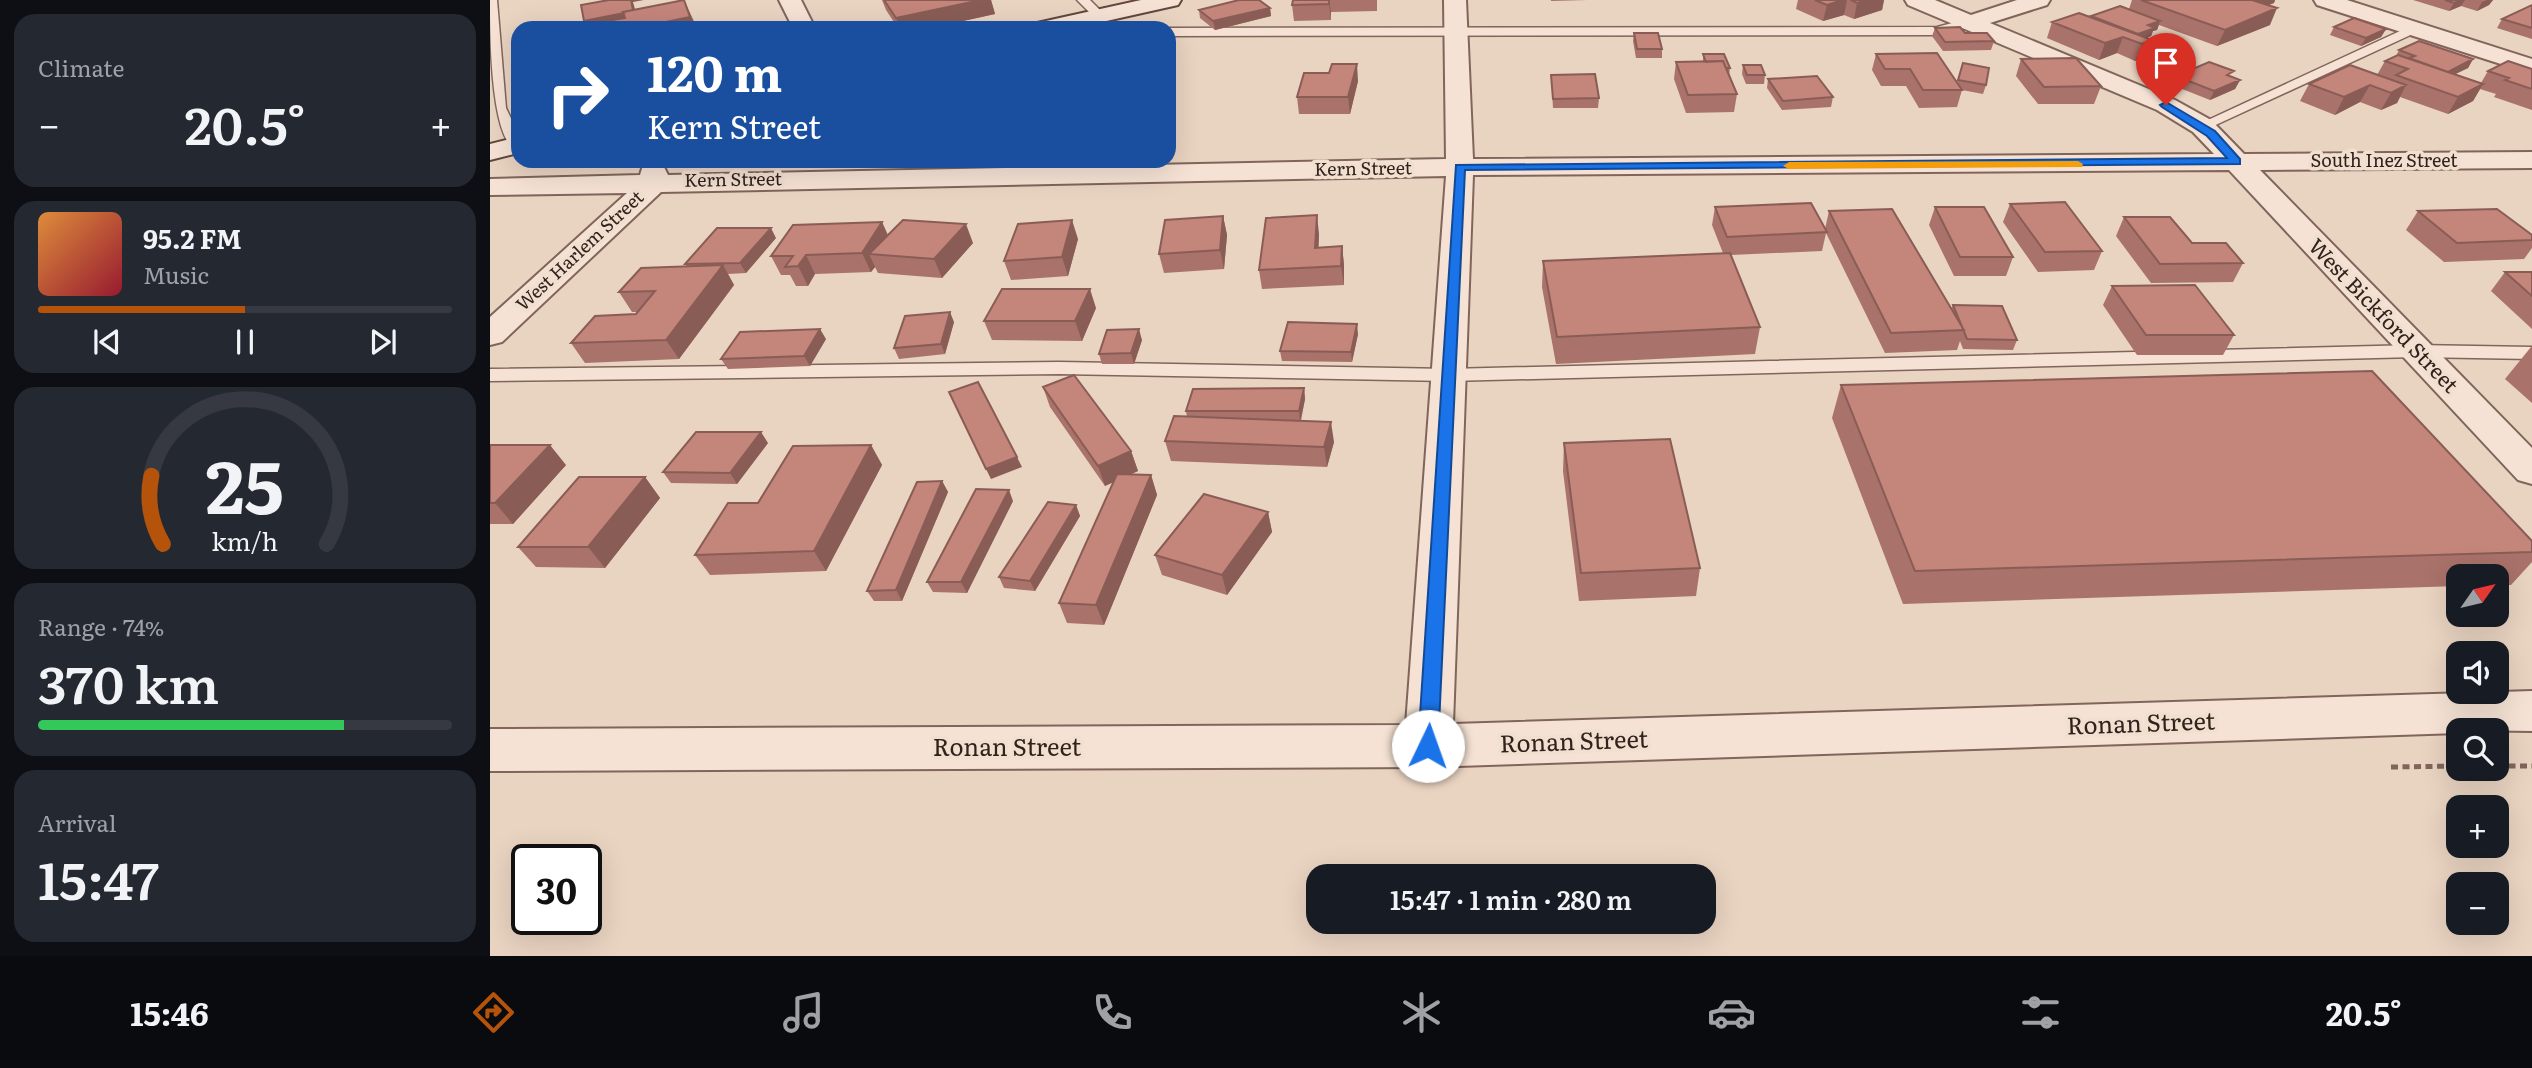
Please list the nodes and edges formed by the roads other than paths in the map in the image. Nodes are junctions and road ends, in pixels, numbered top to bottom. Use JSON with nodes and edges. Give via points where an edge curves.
{"nodes":[{"id":1,"x":491,"y":0,"type":"edge"},
{"id":2,"x":790,"y":0,"type":"edge"},
{"id":3,"x":1083,"y":0,"type":"edge"},
{"id":4,"x":1170,"y":0,"type":"edge"},
{"id":5,"x":1916,"y":0,"type":"edge"},
{"id":6,"x":2039,"y":0,"type":"edge"},
{"id":7,"x":2325,"y":0,"type":"edge"},
{"id":8,"x":1100,"y":16,"type":"junction"},
{"id":9,"x":1455,"y":17,"type":"edge"},
{"id":10,"x":800,"y":21,"type":"edge"},
{"id":11,"x":1077,"y":21,"type":"edge"},
{"id":12,"x":1971,"y":22,"type":"junction"},
{"id":13,"x":2413,"y":29,"type":"junction"},
{"id":14,"x":1176,"y":32,"type":"edge"},
{"id":15,"x":2532,"y":67,"type":"edge"},
{"id":16,"x":2202,"y":126,"type":"junction"},
{"id":17,"x":511,"y":133,"type":"edge"},
{"id":18,"x":511,"y":147,"type":"edge"},
{"id":19,"x":490,"y":152,"type":"edge"},
{"id":20,"x":2532,"y":160,"type":"edge"},
{"id":21,"x":2236,"y":162,"type":"junction"},
{"id":22,"x":1460,"y":167,"type":"junction"},
{"id":23,"x":653,"y":171,"type":"edge"},
{"id":24,"x":490,"y":187,"type":"edge"},
{"id":25,"x":490,"y":335,"type":"edge"},
{"id":26,"x":2416,"y":351,"type":"junction"},
{"id":27,"x":2532,"y":354,"type":"edge"},
{"id":28,"x":490,"y":375,"type":"edge"},
{"id":29,"x":1448,"y":375,"type":"junction"},
{"id":30,"x":2532,"y":471,"type":"edge"},
{"id":31,"x":2532,"y":711,"type":"edge"},
{"id":32,"x":1428,"y":746,"type":"junction"},
{"id":33,"x":490,"y":750,"type":"edge"}],
"edges":[{"from":1,"to":17,"type":"lane","via":[[499,108]]},
{"from":2,"to":10,"type":"street"},
{"from":3,"to":8,"type":"lane"},
{"from":4,"to":8,"type":"street"},
{"from":5,"to":12,"type":"street","name":"West Bickford Street"},
{"from":6,"to":12,"type":"street"},
{"from":7,"to":13,"type":"street"},
{"from":8,"to":11,"type":"street"},
{"from":9,"to":12,"type":"lane","via":[[1937,31]]},
{"from":9,"to":14,"type":"lane"},
{"from":9,"to":22,"type":"street"},
{"from":12,"to":16,"type":"street","name":"West Bickford Street","via":[[2166,105]]},
{"from":13,"to":15,"type":"street"},
{"from":13,"to":16,"type":"lane"},
{"from":16,"to":21,"type":"street","name":"West Bickford Street"},
{"from":18,"to":19,"type":"street"},
{"from":20,"to":21,"type":"street","name":"South Inez Street"},
{"from":21,"to":22,"type":"street","name":"Kern Street"},
{"from":21,"to":26,"type":"street","name":"West Bickford Street"},
{"from":22,"to":23,"type":"street","name":"Kern Street"},
{"from":22,"to":29,"type":"street"},
{"from":23,"to":24,"type":"street","name":"Kern Street"},
{"from":23,"to":25,"type":"street","name":"West Harlem Street"},
{"from":26,"to":27,"type":"lane"},
{"from":26,"to":29,"type":"lane"},
{"from":26,"to":30,"type":"street","name":"West Bickford Street"},
{"from":28,"to":29,"type":"lane","via":[[1059,368]]},
{"from":29,"to":32,"type":"street"},
{"from":31,"to":32,"type":"street","name":"Ronan Street"},
{"from":32,"to":33,"type":"street","name":"Ronan Street"}]}
